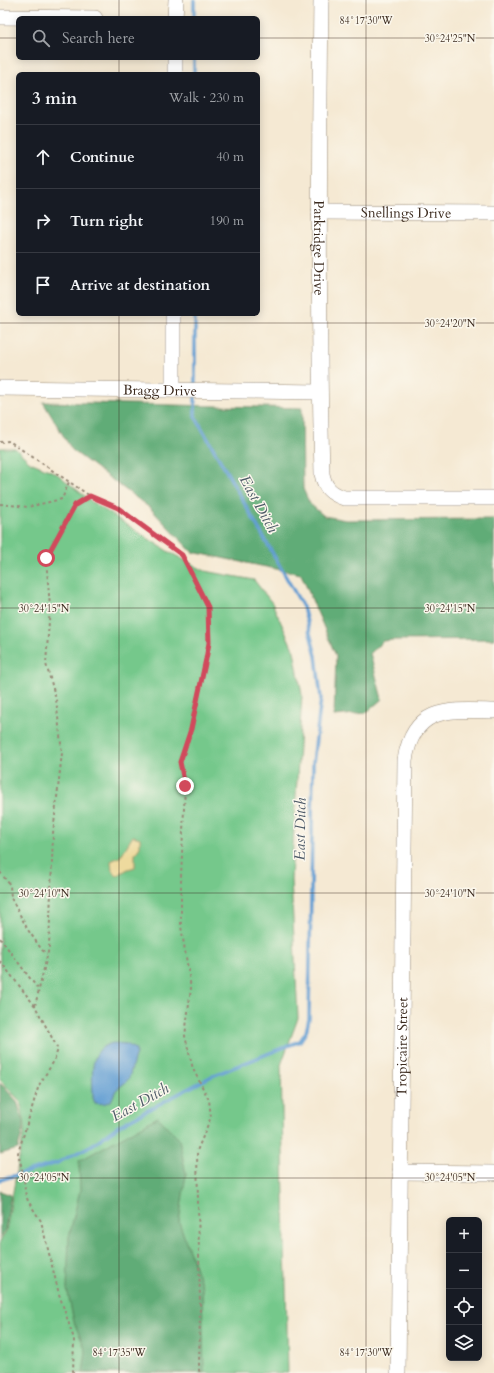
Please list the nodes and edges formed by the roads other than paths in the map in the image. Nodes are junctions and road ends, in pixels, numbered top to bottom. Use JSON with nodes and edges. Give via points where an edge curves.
{"nodes":[{"id":1,"x":176,"y":0,"type":"edge"},
{"id":2,"x":321,"y":0,"type":"edge"},
{"id":3,"x":175,"y":16,"type":"edge"},
{"id":4,"x":0,"y":17,"type":"edge"},
{"id":5,"x":16,"y":17,"type":"edge"},
{"id":6,"x":175,"y":60,"type":"edge"},
{"id":7,"x":175,"y":72,"type":"edge"},
{"id":8,"x":319,"y":212,"type":"junction"},
{"id":9,"x":494,"y":213,"type":"edge"},
{"id":10,"x":173,"y":316,"type":"edge"},
{"id":11,"x":0,"y":388,"type":"edge"},
{"id":12,"x":179,"y":390,"type":"junction"},
{"id":13,"x":320,"y":392,"type":"junction"},
{"id":14,"x":494,"y":498,"type":"edge"},
{"id":15,"x":494,"y":711,"type":"edge"},
{"id":16,"x":400,"y":1172,"type":"junction"},
{"id":17,"x":494,"y":1173,"type":"edge"},
{"id":18,"x":398,"y":1373,"type":"edge"}],
"edges":[{"from":1,"to":3,"type":"street"},
{"from":2,"to":8,"type":"street","name":"Parkridge Drive"},
{"from":4,"to":5,"type":"street"},
{"from":6,"to":7,"type":"street"},
{"from":8,"to":9,"type":"street","name":"Snellings Drive"},
{"from":8,"to":13,"type":"street","name":"Parkridge Drive"},
{"from":10,"to":12,"type":"street"},
{"from":11,"to":12,"type":"street","name":"Bragg Drive"},
{"from":12,"to":13,"type":"street","name":"Bragg Drive"},
{"from":13,"to":14,"type":"street","name":"Parkridge Drive","via":[[322,474],[324,483],[335,495],[344,498]]},
{"from":15,"to":16,"type":"street","name":"Tropicaire Street","via":[[453,710],[426,719],[410,738],[407,750]]},
{"from":16,"to":17,"type":"street"},
{"from":16,"to":18,"type":"street","name":"Tropicaire Street"}]}
